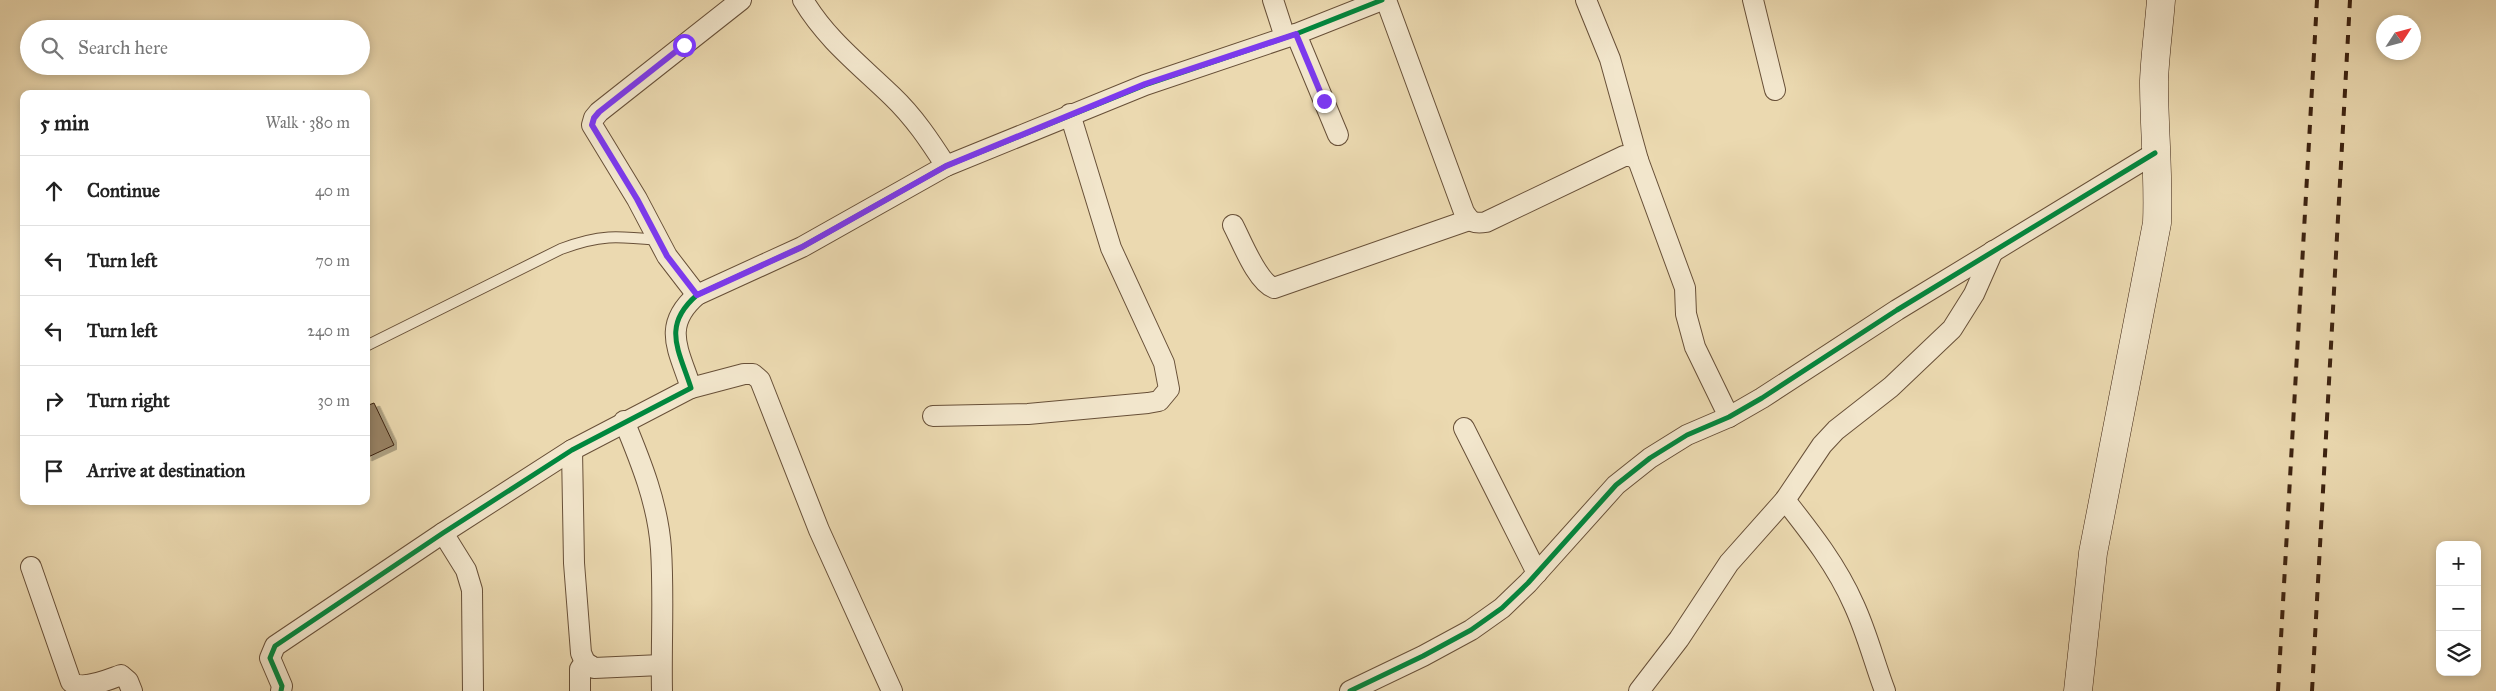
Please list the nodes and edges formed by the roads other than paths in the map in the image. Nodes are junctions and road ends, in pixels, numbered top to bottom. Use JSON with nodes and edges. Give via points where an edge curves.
{"nodes":[{"id":1,"x":741,"y":0,"type":"edge"},
{"id":2,"x":803,"y":0,"type":"edge"},
{"id":3,"x":1273,"y":0,"type":"edge"},
{"id":4,"x":1382,"y":0,"type":"edge"},
{"id":5,"x":1386,"y":0,"type":"edge"},
{"id":6,"x":1586,"y":0,"type":"edge"},
{"id":7,"x":1753,"y":0,"type":"edge"},
{"id":8,"x":2161,"y":0,"type":"edge"},
{"id":9,"x":1290,"y":36,"type":"junction"},
{"id":10,"x":1775,"y":90,"type":"dead end"},
{"id":11,"x":1070,"y":114,"type":"junction"},
{"id":12,"x":1338,"y":135,"type":"dead end"},
{"id":13,"x":2155,"y":153,"type":"junction"},
{"id":14,"x":1638,"y":160,"type":"junction"},
{"id":15,"x":946,"y":166,"type":"junction"},
{"id":16,"x":1469,"y":220,"type":"junction"},
{"id":17,"x":1233,"y":225,"type":"dead end"},
{"id":18,"x":659,"y":240,"type":"junction"},
{"id":19,"x":1993,"y":252,"type":"junction"},
{"id":20,"x":697,"y":295,"type":"junction"},
{"id":21,"x":370,"y":344,"type":"edge"},
{"id":22,"x":691,"y":388,"type":"junction"},
{"id":23,"x":933,"y":416,"type":"dead end"},
{"id":24,"x":1729,"y":417,"type":"junction"},
{"id":25,"x":624,"y":421,"type":"junction"},
{"id":26,"x":1464,"y":428,"type":"dead end"},
{"id":27,"x":572,"y":450,"type":"junction"},
{"id":28,"x":1785,"y":500,"type":"junction"},
{"id":29,"x":443,"y":533,"type":"junction"},
{"id":30,"x":31,"y":566,"type":"dead end"},
{"id":31,"x":1537,"y":573,"type":"junction"},
{"id":32,"x":584,"y":662,"type":"junction"},
{"id":33,"x":662,"y":665,"type":"junction"},
{"id":34,"x":132,"y":691,"type":"edge"},
{"id":35,"x":281,"y":691,"type":"edge"},
{"id":36,"x":473,"y":691,"type":"edge"},
{"id":37,"x":580,"y":691,"type":"edge"},
{"id":38,"x":662,"y":691,"type":"edge"},
{"id":39,"x":892,"y":691,"type":"edge"},
{"id":40,"x":1350,"y":691,"type":"edge"},
{"id":41,"x":1639,"y":691,"type":"edge"},
{"id":42,"x":1885,"y":691,"type":"edge"},
{"id":43,"x":2078,"y":691,"type":"edge"}],
"edges":[{"from":1,"to":18,"type":"street","via":[[594,118],[592,125],[596,133]]},
{"from":2,"to":15,"type":"street","via":[[841,50],[917,123]]},
{"from":3,"to":9,"type":"street"},
{"from":4,"to":9,"type":"street"},
{"from":5,"to":16,"type":"street"},
{"from":6,"to":14,"type":"street","via":[[1610,59]]},
{"from":7,"to":10,"type":"street"},
{"from":8,"to":13,"type":"main road","via":[[2154,78]]},
{"from":9,"to":11,"type":"street","via":[[1145,84]]},
{"from":9,"to":12,"type":"street"},
{"from":11,"to":15,"type":"street"},
{"from":11,"to":23,"type":"street","via":[[1111,248],[1164,363],[1169,389],[1159,401],[1148,403],[1028,414]]},
{"from":13,"to":19,"type":"street"},
{"from":13,"to":43,"type":"main road","via":[[2157,223],[2092,553]]},
{"from":14,"to":16,"type":"street","via":[[1624,156],[1486,222]]},
{"from":14,"to":24,"type":"street","via":[[1685,288],[1686,314],[1695,347]]},
{"from":15,"to":20,"type":"street","via":[[802,247]]},
{"from":16,"to":17,"type":"street","via":[[1274,288],[1266,286],[1260,278]]},
{"from":18,"to":20,"type":"street","via":[[667,256]]},
{"from":18,"to":21,"type":"lane","via":[[620,236],[588,239],[561,249]]},
{"from":19,"to":24,"type":"street"},
{"from":19,"to":28,"type":"street","via":[[1974,294],[1952,329],[1891,387],[1836,430]]},
{"from":20,"to":22,"type":"street","via":[[685,305],[675,328],[675,341]]},
{"from":22,"to":25,"type":"street"},
{"from":22,"to":39,"type":"street","via":[[744,374],[753,374],[760,380],[819,530]]},
{"from":24,"to":31,"type":"street","via":[[1687,435],[1616,485]]},
{"from":25,"to":27,"type":"street"},
{"from":25,"to":33,"type":"street","via":[[652,498],[661,548]]},
{"from":26,"to":31,"type":"street"},
{"from":27,"to":29,"type":"street"},
{"from":27,"to":32,"type":"street","via":[[576,602]]},
{"from":28,"to":41,"type":"street","via":[[1729,563],[1679,639]]},
{"from":28,"to":42,"type":"street","via":[[1841,578],[1869,640]]},
{"from":29,"to":35,"type":"street","via":[[275,646],[270,658],[282,686]]},
{"from":29,"to":36,"type":"street","via":[[466,570],[472,590]]},
{"from":30,"to":34,"type":"street","via":[[76,687],[83,688],[121,675]]},
{"from":31,"to":40,"type":"street","via":[[1502,608],[1471,630]]},
{"from":32,"to":33,"type":"street","via":[[594,668]]},
{"from":32,"to":37,"type":"street","via":[[580,669]]},
{"from":33,"to":38,"type":"street"}]}
